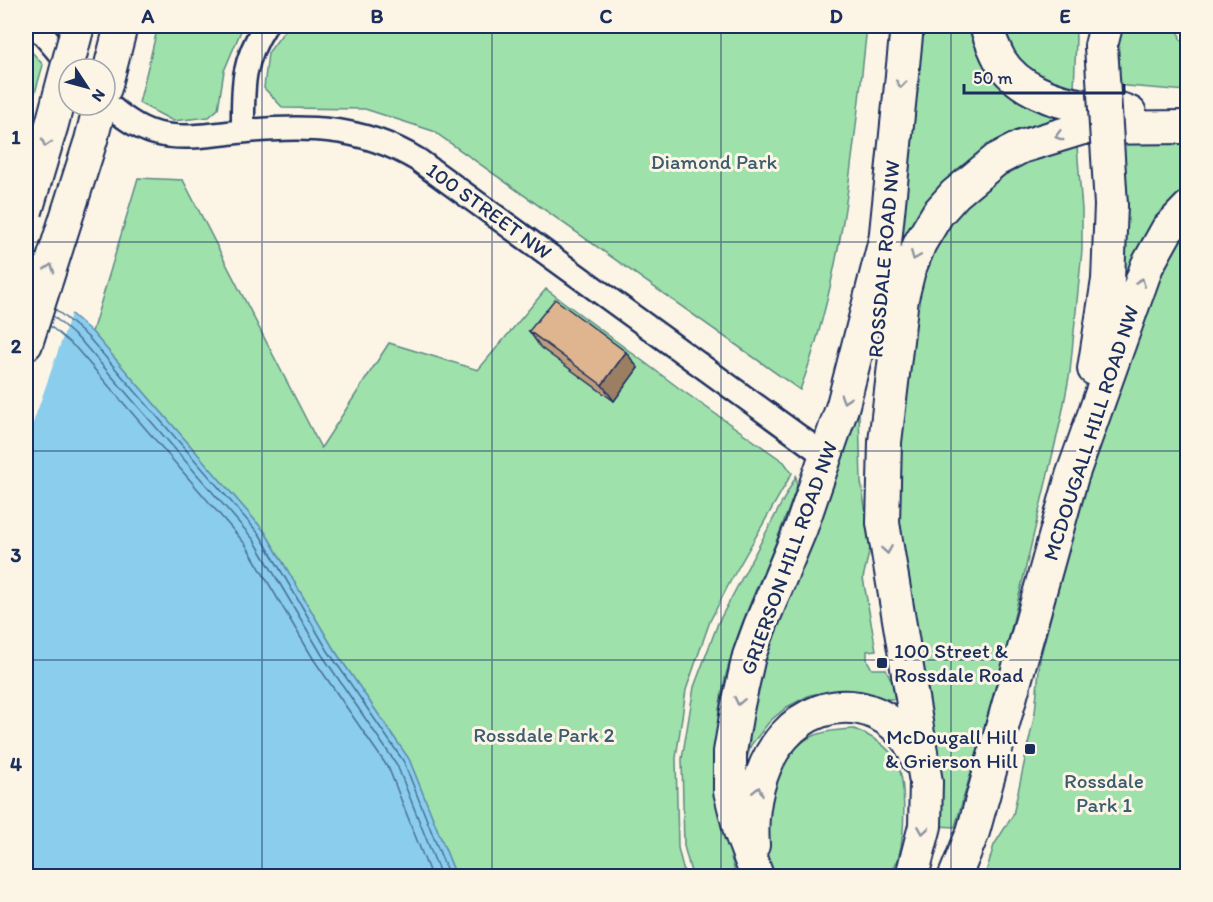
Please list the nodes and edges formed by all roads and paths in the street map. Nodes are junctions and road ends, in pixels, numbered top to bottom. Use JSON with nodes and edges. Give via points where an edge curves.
{"nodes":[{"id":1,"x":36,"y":26,"type":"edge"},
{"id":2,"x":78,"y":26,"type":"edge"},
{"id":3,"x":121,"y":26,"type":"edge"},
{"id":4,"x":265,"y":26,"type":"edge"},
{"id":5,"x":908,"y":26,"type":"edge"},
{"id":6,"x":986,"y":26,"type":"edge"},
{"id":7,"x":1102,"y":32,"type":"edge"},
{"id":8,"x":63,"y":57,"type":"edge"},
{"id":9,"x":113,"y":57,"type":"edge"},
{"id":10,"x":117,"y":112,"type":"edge"},
{"id":11,"x":97,"y":117,"type":"edge"},
{"id":12,"x":1173,"y":127,"type":"edge"},
{"id":13,"x":243,"y":131,"type":"junction"},
{"id":14,"x":1188,"y":208,"type":"edge"},
{"id":15,"x":26,"y":211,"type":"edge"},
{"id":16,"x":885,"y":240,"type":"junction"},
{"id":17,"x":26,"y":344,"type":"edge"},
{"id":18,"x":827,"y":457,"type":"junction"},
{"id":19,"x":1072,"y":476,"type":"junction"},
{"id":20,"x":883,"y":492,"type":"junction"},
{"id":21,"x":926,"y":782,"type":"junction"},
{"id":22,"x":973,"y":832,"type":"junction"},
{"id":23,"x":756,"y":873,"type":"edge"},
{"id":24,"x":912,"y":876,"type":"edge"},
{"id":25,"x":955,"y":876,"type":"edge"},
{"id":26,"x":971,"y":876,"type":"edge"}],
"edges":[{"from":1,"to":8,"type":"street"},
{"from":2,"to":15,"type":"main road","one_way":true,"bridge":true},
{"from":3,"to":9,"type":"main road"},
{"from":4,"to":13,"type":"street","via":[[245,71]]},
{"from":5,"to":16,"type":"main road","name":"ROSSDALE ROAD NW","one_way":true},
{"from":6,"to":12,"type":"main road","via":[[1001,62],[1035,90],[1084,106],[1120,108]]},
{"from":7,"to":19,"type":"main road","bridge":true,"via":[[1110,205],[1108,280]]},
{"from":10,"to":13,"type":"street","name":"100 STREET NW","via":[[154,133],[196,136]]},
{"from":17,"to":11,"type":"main road","one_way":true},
{"from":12,"to":20,"type":"main road","one_way":true,"via":[[1083,128],[1021,147],[974,177],[938,213],[920,243],[902,298]]},
{"from":13,"to":18,"type":"street","name":"100 STREET NW","via":[[322,129],[363,135],[400,149]]},
{"from":19,"to":14,"type":"main road","name":"MCDOUGALL HILL ROAD NW","one_way":true,"via":[[1147,266],[1167,230]]},
{"from":16,"to":18,"type":"main road","name":"GRIERSON HILL ROAD NW","one_way":true,"via":[[854,370]]},
{"from":16,"to":20,"type":"main road","name":"ROSSDALE ROAD NW","via":[[871,403],[873,458]]},
{"from":18,"to":23,"type":"main road","name":"GRIERSON HILL ROAD NW","one_way":true,"via":[[750,656],[730,752],[730,791]]},
{"from":19,"to":22,"type":"main road","name":"MCDOUGALL HILL ROAD NW"},
{"from":20,"to":21,"type":"main road","one_way":true,"via":[[882,523]]},
{"from":23,"to":21,"type":"main road","one_way":true,"via":[[752,832],[761,779],[783,736],[813,714],[848,706],[886,718],[913,747]]},
{"from":21,"to":24,"type":"main road","one_way":true,"via":[[925,826]]},
{"from":22,"to":25,"type":"main road","name":"MCDOUGALL HILL ROAD NW"},
{"from":22,"to":26,"type":"main road"}]}
